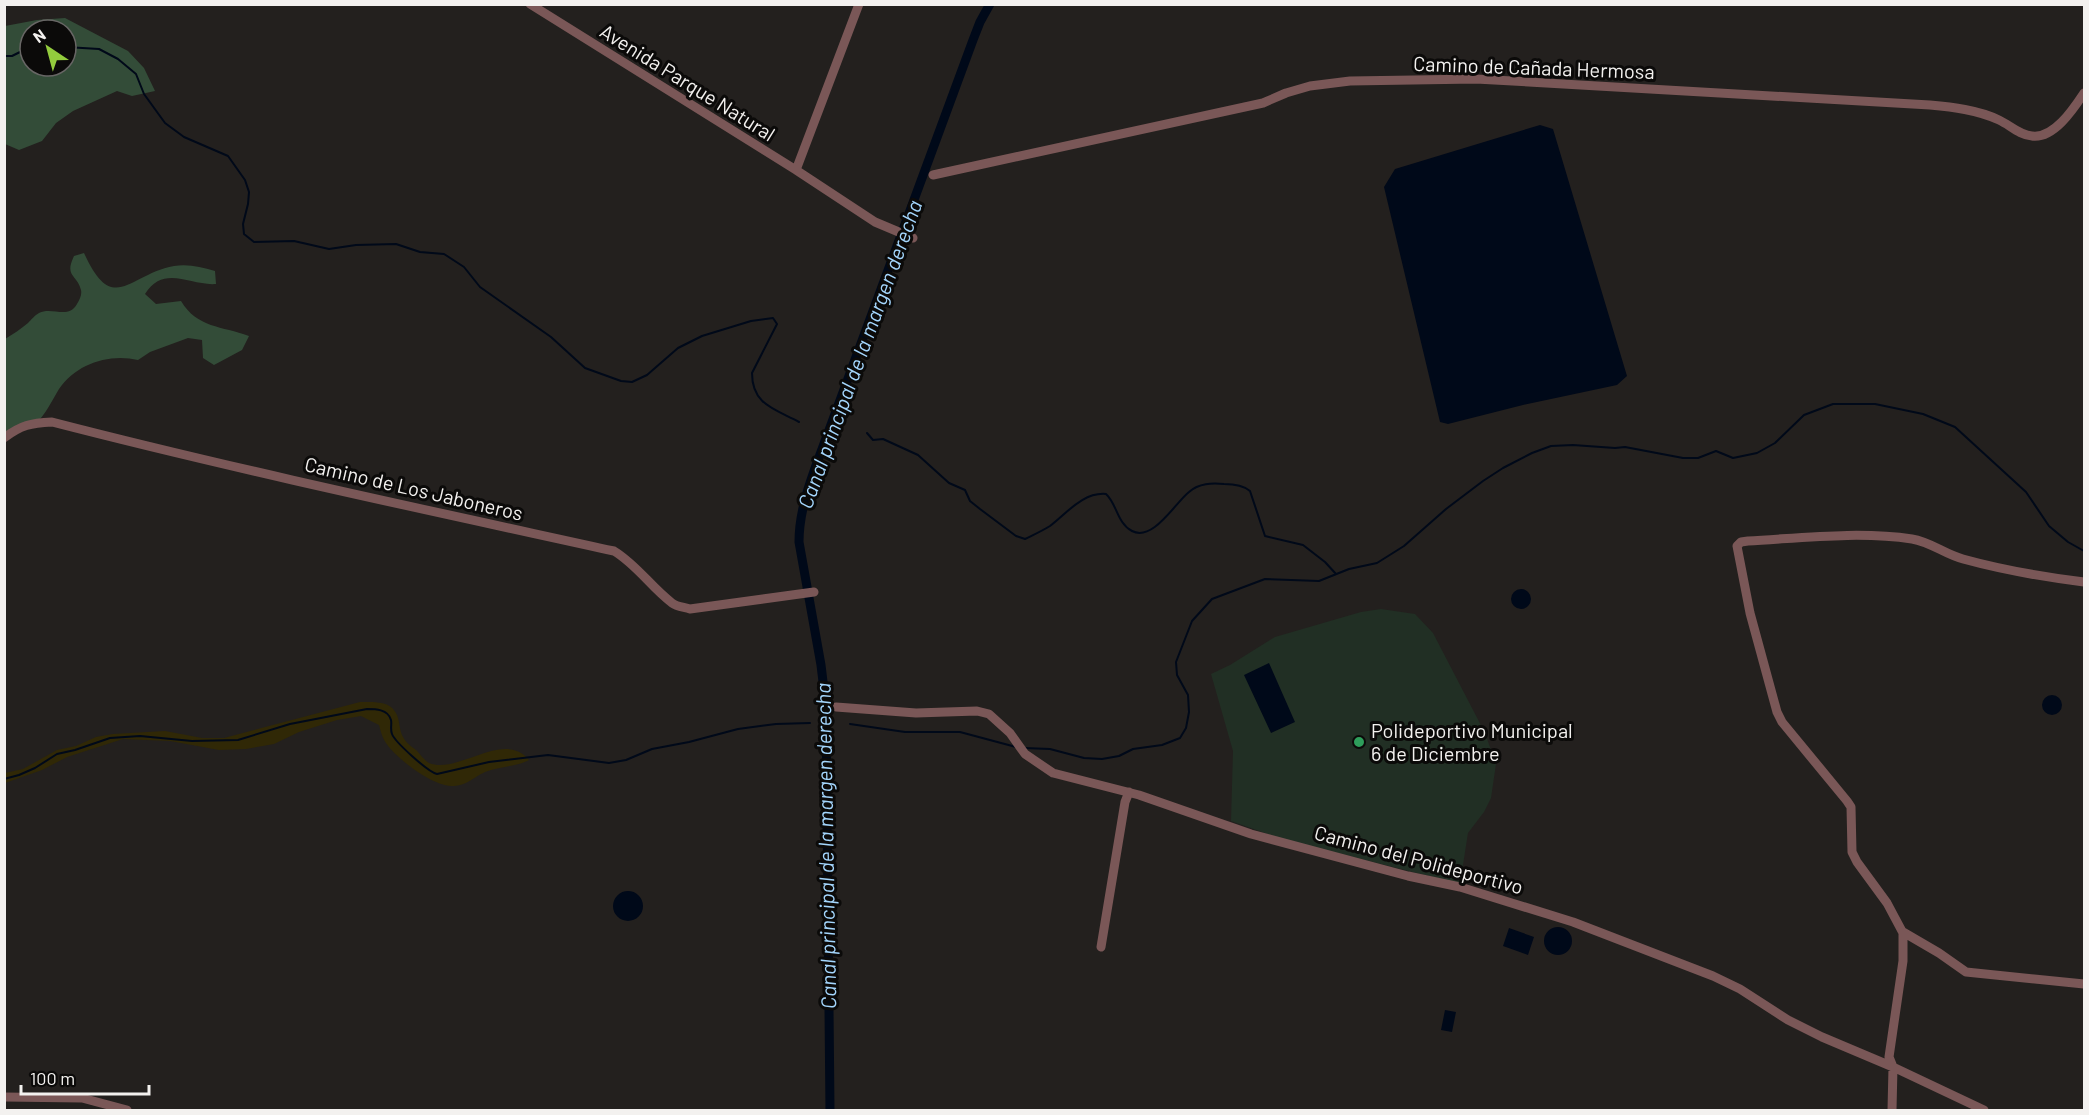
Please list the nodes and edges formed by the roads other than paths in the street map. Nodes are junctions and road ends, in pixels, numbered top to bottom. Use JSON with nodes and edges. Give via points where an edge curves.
{"nodes":[{"id":1,"x":530,"y":4,"type":"edge"},
{"id":2,"x":859,"y":4,"type":"edge"},
{"id":3,"x":2085,"y":93,"type":"edge"},
{"id":4,"x":796,"y":170,"type":"junction"},
{"id":5,"x":933,"y":175,"type":"dead end"},
{"id":6,"x":911,"y":237,"type":"dead end"},
{"id":7,"x":4,"y":438,"type":"edge"},
{"id":8,"x":2085,"y":582,"type":"edge"},
{"id":9,"x":814,"y":592,"type":"dead end"},
{"id":10,"x":836,"y":707,"type":"dead end"},
{"id":11,"x":1129,"y":792,"type":"junction"},
{"id":12,"x":1903,"y":932,"type":"junction"},
{"id":13,"x":1101,"y":947,"type":"dead end"},
{"id":14,"x":2085,"y":984,"type":"edge"},
{"id":15,"x":1893,"y":1067,"type":"junction"},
{"id":16,"x":4,"y":1097,"type":"edge"},
{"id":17,"x":127,"y":1110,"type":"edge"},
{"id":18,"x":1892,"y":1110,"type":"edge"},
{"id":19,"x":1984,"y":1110,"type":"edge"}],
"edges":[{"from":1,"to":4,"type":"street","name":"Avenida Parque Natural"},
{"from":2,"to":4,"type":"street"},
{"from":3,"to":5,"type":"street","name":"Camino de Cañada Hermosa","via":[[2070,115],[2051,130],[2033,136],[1998,120],[1953,107],[1930,105],[1476,79],[1350,81],[1310,86],[1263,103]]},
{"from":4,"to":6,"type":"street","name":"Avenida Parque Natural","via":[[875,222]]},
{"from":7,"to":9,"type":"street","name":"Camino de Los Jaboneros","via":[[19,427],[52,422],[390,503],[614,551],[640,570],[674,605],[690,609]]},
{"from":8,"to":12,"type":"street","via":[[1961,559],[1929,542],[1885,536],[1748,541],[1737,546],[1750,613],[1777,712],[1851,807],[1852,852]]},
{"from":10,"to":11,"type":"street","name":"Camino del Polideportivo","via":[[989,714],[1025,754],[1053,773]]},
{"from":11,"to":13,"type":"street"},
{"from":11,"to":15,"type":"street","name":"Camino del Polideportivo","via":[[1251,834],[1460,887],[1573,922],[1713,976],[1821,1037]]},
{"from":12,"to":14,"type":"street","via":[[1966,972]]},
{"from":12,"to":15,"type":"street","via":[[1903,961],[1889,1057]]},
{"from":15,"to":18,"type":"street"},
{"from":15,"to":19,"type":"street","name":"Camino del Polideportivo"},
{"from":16,"to":17,"type":"street","via":[[82,1098]]}]}
